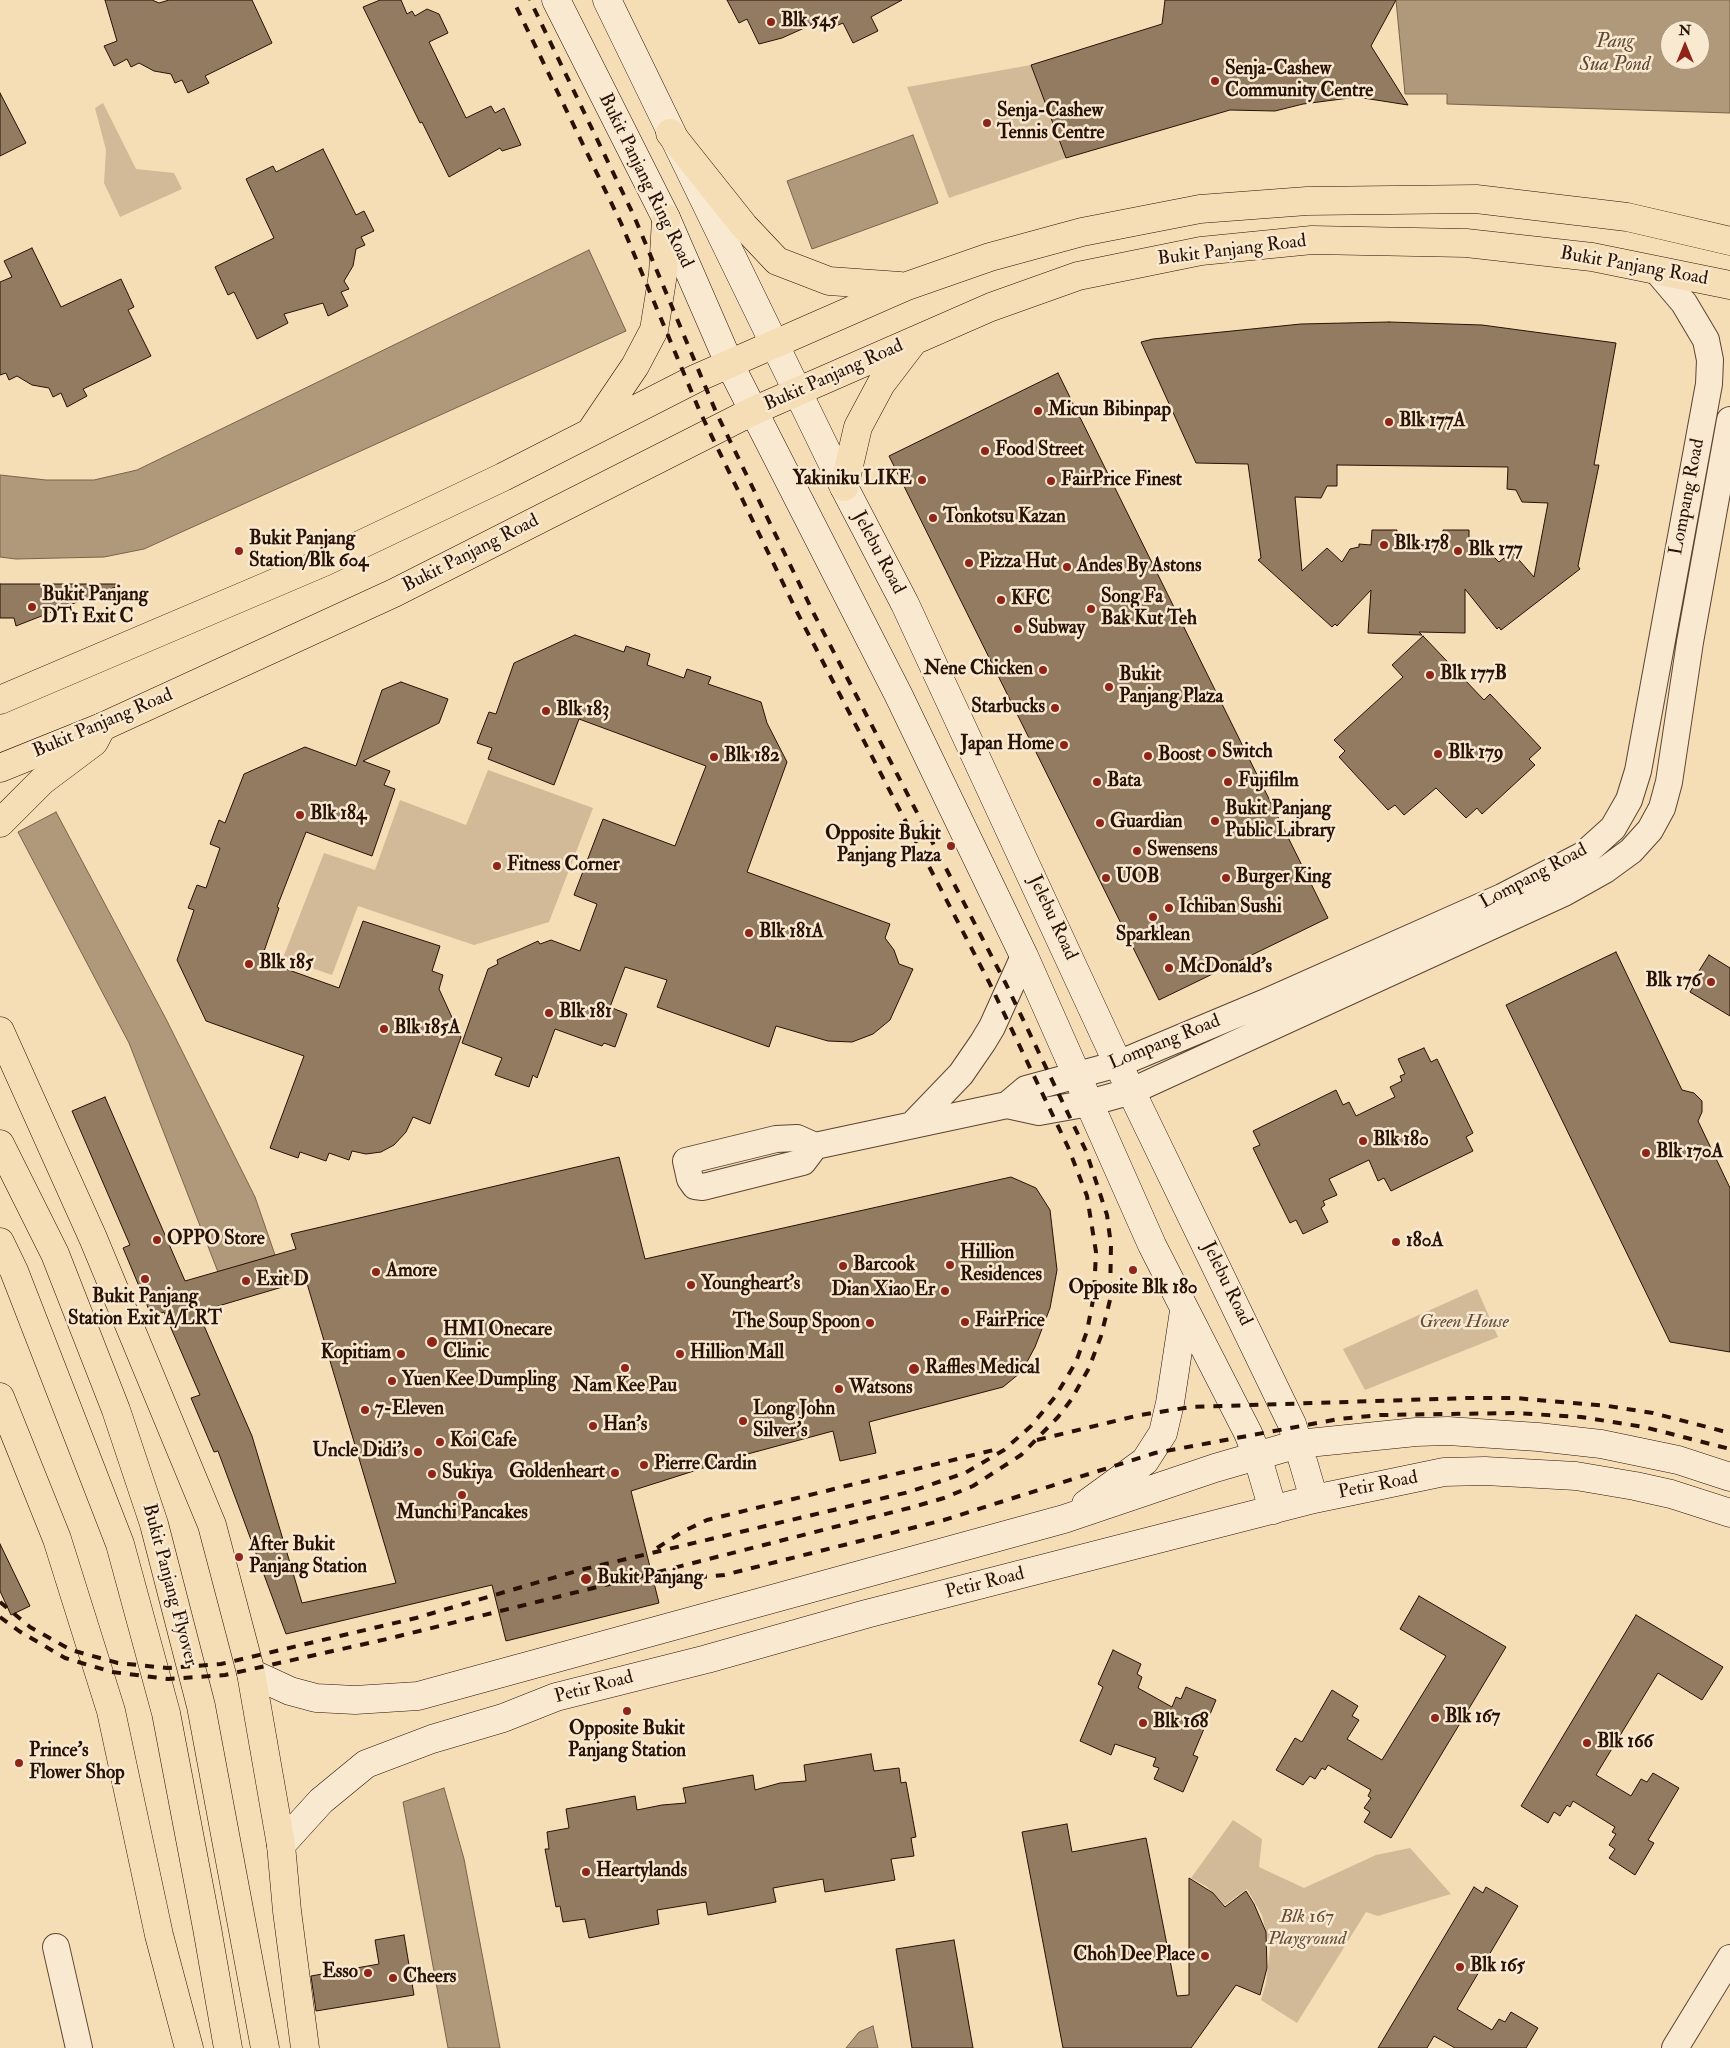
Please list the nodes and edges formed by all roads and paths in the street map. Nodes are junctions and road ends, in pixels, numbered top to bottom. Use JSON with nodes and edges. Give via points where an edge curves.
{"nodes":[{"id":1,"x":556,"y":0,"type":"edge"},
{"id":2,"x":607,"y":0,"type":"edge"},
{"id":3,"x":670,"y":133,"type":"junction"},
{"id":4,"x":666,"y":218,"type":"junction"},
{"id":5,"x":1730,"y":241,"type":"edge"},
{"id":6,"x":1656,"y":270,"type":"junction"},
{"id":7,"x":1730,"y":284,"type":"edge"},
{"id":8,"x":907,"y":286,"type":"junction"},
{"id":9,"x":914,"y":341,"type":"junction"},
{"id":10,"x":774,"y":344,"type":"junction"},
{"id":11,"x":729,"y":364,"type":"junction"},
{"id":12,"x":797,"y":392,"type":"junction"},
{"id":13,"x":753,"y":411,"type":"junction"},
{"id":14,"x":1730,"y":420,"type":"edge"},
{"id":15,"x":590,"y":432,"type":"junction"},
{"id":16,"x":844,"y":487,"type":"junction"},
{"id":17,"x":0,"y":700,"type":"edge"},
{"id":18,"x":102,"y":726,"type":"junction"},
{"id":19,"x":0,"y":768,"type":"edge"},
{"id":20,"x":0,"y":823,"type":"edge"},
{"id":21,"x":1024,"y":956,"type":"junction"},
{"id":22,"x":0,"y":1031,"type":"edge"},
{"id":23,"x":1118,"y":1064,"type":"junction"},
{"id":24,"x":1076,"y":1076,"type":"junction"},
{"id":25,"x":1132,"y":1091,"type":"junction"},
{"id":26,"x":1088,"y":1103,"type":"junction"},
{"id":27,"x":1007,"y":1105,"type":"junction"},
{"id":28,"x":912,"y":1126,"type":"junction"},
{"id":29,"x":0,"y":1144,"type":"edge"},
{"id":30,"x":815,"y":1146,"type":"dead end"},
{"id":31,"x":0,"y":1242,"type":"edge"},
{"id":32,"x":1184,"y":1311,"type":"junction"},
{"id":33,"x":0,"y":1397,"type":"edge"},
{"id":34,"x":1298,"y":1444,"type":"junction"},
{"id":35,"x":1257,"y":1455,"type":"junction"},
{"id":36,"x":1730,"y":1477,"type":"edge"},
{"id":37,"x":1314,"y":1499,"type":"junction"},
{"id":38,"x":1272,"y":1510,"type":"junction"},
{"id":39,"x":1730,"y":1513,"type":"edge"},
{"id":40,"x":1058,"y":1521,"type":"junction"},
{"id":41,"x":1080,"y":1560,"type":"junction"},
{"id":42,"x":518,"y":1669,"type":"junction"},
{"id":43,"x":251,"y":1674,"type":"junction"},
{"id":44,"x":556,"y":1697,"type":"junction"},
{"id":45,"x":281,"y":1845,"type":"junction"},
{"id":46,"x":56,"y":1947,"type":"dead end"},
{"id":47,"x":1730,"y":1958,"type":"edge"},
{"id":48,"x":79,"y":2048,"type":"edge"},
{"id":49,"x":189,"y":2048,"type":"edge"},
{"id":50,"x":228,"y":2048,"type":"edge"},
{"id":51,"x":265,"y":2048,"type":"edge"},
{"id":52,"x":305,"y":2048,"type":"edge"},
{"id":53,"x":1674,"y":2048,"type":"edge"}],
"edges":[{"from":1,"to":4,"type":"main road","name":"Bukit Panjang Ring Road"},
{"from":2,"to":3,"type":"main road"},
{"from":3,"to":8,"type":"main road","via":[[744,226],[777,261],[829,281]]},
{"from":3,"to":10,"type":"main road"},
{"from":4,"to":11,"type":"main road","name":"Bukit Panjang Ring Road"},
{"from":4,"to":15,"type":"main road","via":[[654,330],[635,366]]},
{"from":5,"to":8,"type":"main road","via":[[1627,216],[1476,199],[1307,201],[1200,209],[1082,232],[990,257]]},
{"from":6,"to":7,"type":"main road","name":"Bukit Panjang Road"},
{"from":6,"to":9,"type":"main road","name":"Bukit Panjang Road","via":[[1592,257],[1466,243],[1312,240],[1201,251],[1078,276],[991,307]]},
{"from":6,"to":23,"type":"street","name":"Lompang Road","via":[[1684,303],[1706,340],[1710,360],[1709,384],[1638,771],[1629,800],[1613,828],[1583,855],[1502,897]]},
{"from":8,"to":10,"type":"main road"},
{"from":9,"to":12,"type":"main road","name":"Bukit Panjang Road"},
{"from":9,"to":16,"type":"main road","via":[[881,384],[858,427]]},
{"from":10,"to":11,"type":"main road"},
{"from":10,"to":12,"type":"main road","name":"Jelebu Road"},
{"from":11,"to":13,"type":"main road"},
{"from":11,"to":15,"type":"main road"},
{"from":12,"to":13,"type":"main road","name":"Bukit Panjang Road"},
{"from":12,"to":16,"type":"main road","name":"Jelebu Road"},
{"from":13,"to":18,"type":"main road","name":"Bukit Panjang Road","via":[[394,593]]},
{"from":13,"to":21,"type":"main road","via":[[898,694]]},
{"from":14,"to":25,"type":"street","name":"Lompang Road","via":[[1690,642],[1669,782],[1662,808],[1650,830],[1631,851],[1564,893]]},
{"from":15,"to":17,"type":"main road","via":[[324,562]]},
{"from":16,"to":23,"type":"main road","name":"Jelebu Road","via":[[905,604]]},
{"from":18,"to":19,"type":"main road","name":"Bukit Panjang Road"},
{"from":18,"to":20,"type":"main road","via":[[94,742],[42,781]]},
{"from":21,"to":24,"type":"main road"},
{"from":21,"to":28,"type":"street","via":[[983,1042],[961,1074]]},
{"from":22,"to":43,"type":"main road","via":[[93,1238],[212,1525]]},
{"from":23,"to":24,"type":"street","name":"Lompang Road"},
{"from":23,"to":25,"type":"main road","name":"Jelebu Road"},
{"from":24,"to":26,"type":"main road"},
{"from":24,"to":27,"type":"street","via":[[1026,1089]]},
{"from":25,"to":26,"type":"street","name":"Lompang Road"},
{"from":25,"to":34,"type":"main road","name":"Jelebu Road","via":[[1292,1424]]},
{"from":26,"to":27,"type":"street","name":"Lompang Road","via":[[1039,1112]]},
{"from":26,"to":32,"type":"main road"},
{"from":27,"to":28,"type":"street"},
{"from":28,"to":30,"type":"street"},
{"from":29,"to":51,"type":"main road","name":"Bukit Panjang Flyover","via":[[55,1254],[116,1410],[154,1524],[201,1706]]},
{"from":31,"to":50,"type":"main road","name":"Bukit Panjang Flyover","via":[[120,1544],[166,1713]]},
{"from":32,"to":35,"type":"main road"},
{"from":32,"to":40,"type":"main road","via":[[1170,1403],[1162,1433],[1145,1461]]},
{"from":33,"to":49,"type":"main road","via":[[57,1539],[112,1712],[159,1935]]},
{"from":34,"to":35,"type":"main road","name":"Petir Road"},
{"from":34,"to":36,"type":"main road","name":"Petir Road","via":[[1432,1431],[1538,1437],[1601,1444],[1678,1460]]},
{"from":34,"to":37,"type":"main road","name":"Jelebu Road"},
{"from":35,"to":38,"type":"main road"},
{"from":35,"to":40,"type":"main road","name":"Petir Road"},
{"from":37,"to":38,"type":"main road","name":"Petir Road"},
{"from":37,"to":39,"type":"main road","name":"Petir Road","via":[[1444,1472],[1485,1471],[1576,1476],[1671,1494]]},
{"from":38,"to":41,"type":"main road","name":"Petir Road"},
{"from":40,"to":41,"type":"main road","via":[[1080,1547]]},
{"from":40,"to":42,"type":"main road","name":"Petir Road"},
{"from":41,"to":44,"type":"main road","name":"Petir Road"},
{"from":42,"to":43,"type":"main road","name":"Petir Road","via":[[418,1696],[355,1700],[310,1697]]},
{"from":42,"to":44,"type":"main road","via":[[528,1692]]},
{"from":43,"to":45,"type":"main road"},
{"from":44,"to":45,"type":"main road","name":"Petir Road","via":[[366,1764],[321,1801]]},
{"from":45,"to":52,"type":"main road"},
{"from":46,"to":48,"type":"street"},
{"from":47,"to":53,"type":"street"}]}
